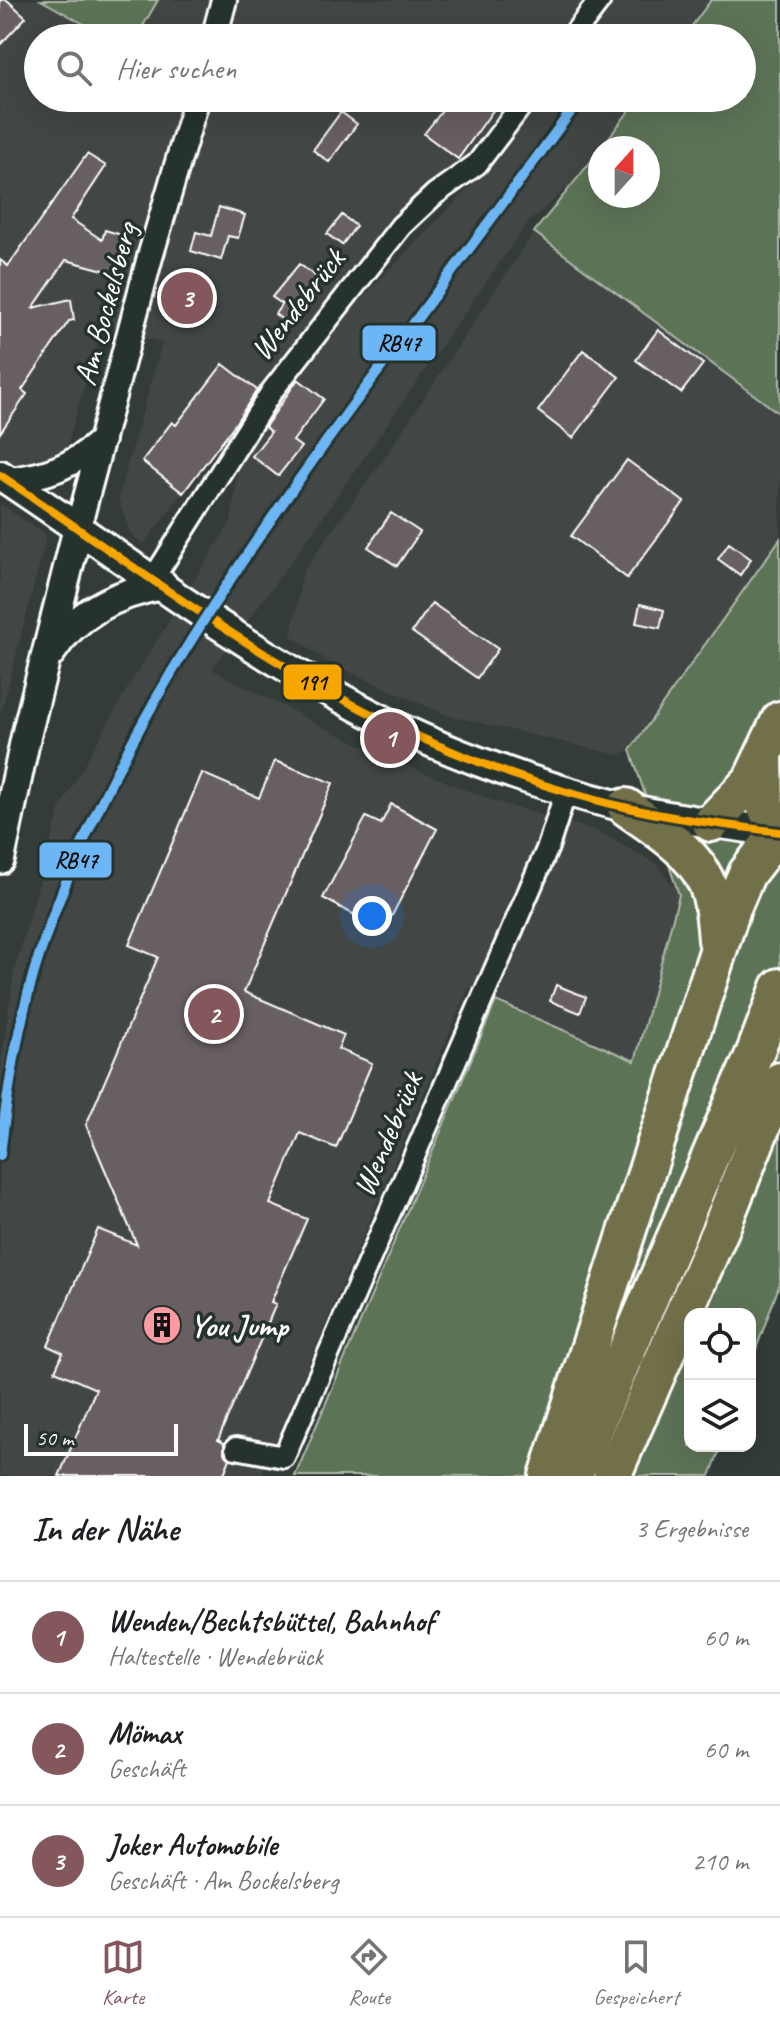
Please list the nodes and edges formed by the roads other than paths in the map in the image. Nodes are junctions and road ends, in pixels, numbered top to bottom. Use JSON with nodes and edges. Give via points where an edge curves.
{"nodes":[{"id":1,"x":224,"y":0,"type":"edge"},
{"id":2,"x":600,"y":0,"type":"edge"},
{"id":3,"x":218,"y":24,"type":"edge"},
{"id":4,"x":582,"y":24,"type":"edge"},
{"id":5,"x":193,"y":112,"type":"edge"},
{"id":6,"x":516,"y":112,"type":"edge"},
{"id":7,"x":102,"y":440,"type":"junction"},
{"id":8,"x":4,"y":478,"type":"edge"},
{"id":9,"x":78,"y":528,"type":"junction"},
{"id":10,"x":158,"y":582,"type":"junction"},
{"id":11,"x":44,"y":663,"type":"junction"},
{"id":12,"x":780,"y":720,"type":"edge"},
{"id":13,"x":764,"y":757,"type":"junction"},
{"id":14,"x":566,"y":791,"type":"junction"},
{"id":15,"x":626,"y":807,"type":"junction"},
{"id":16,"x":711,"y":823,"type":"junction"},
{"id":17,"x":780,"y":832,"type":"edge"},
{"id":18,"x":0,"y":859,"type":"edge"},
{"id":19,"x":718,"y":947,"type":"junction"},
{"id":20,"x":780,"y":987,"type":"edge"},
{"id":21,"x":780,"y":1081,"type":"edge"},
{"id":22,"x":236,"y":1448,"type":"dead end"},
{"id":23,"x":548,"y":1476,"type":"edge"},
{"id":24,"x":573,"y":1476,"type":"edge"},
{"id":25,"x":612,"y":1476,"type":"edge"}],
"edges":[{"from":1,"to":3,"type":"street"},
{"from":2,"to":4,"type":"street"},
{"from":5,"to":7,"type":"street","name":"Am Bockelsberg"},
{"from":6,"to":10,"type":"street","name":"Wendebrück","via":[[477,164],[401,226],[272,391]]},
{"from":7,"to":8,"type":"street","via":[[59,471]]},
{"from":7,"to":9,"type":"street","name":"Am Bockelsberg"},
{"from":8,"to":9,"type":"main road"},
{"from":9,"to":10,"type":"main road"},
{"from":9,"to":11,"type":"main road"},
{"from":10,"to":11,"type":"main road","via":[[100,605],[70,628]]},
{"from":10,"to":14,"type":"main road","via":[[342,699],[395,726]]},
{"from":11,"to":18,"type":"main road"},
{"from":12,"to":13,"type":"highway"},
{"from":13,"to":16,"type":"highway","via":[[751,781]]},
{"from":13,"to":17,"type":"highway","via":[[765,806]]},
{"from":14,"to":15,"type":"main road"},
{"from":14,"to":22,"type":"street","name":"Wendebrück","via":[[548,847],[284,1457]]},
{"from":15,"to":16,"type":"main road"},
{"from":15,"to":19,"type":"highway","via":[[694,861],[711,895]]},
{"from":16,"to":17,"type":"main road"},
{"from":17,"to":19,"type":"highway","via":[[747,873]]},
{"from":19,"to":23,"type":"highway"},
{"from":20,"to":24,"type":"highway"},
{"from":21,"to":25,"type":"highway"}]}
